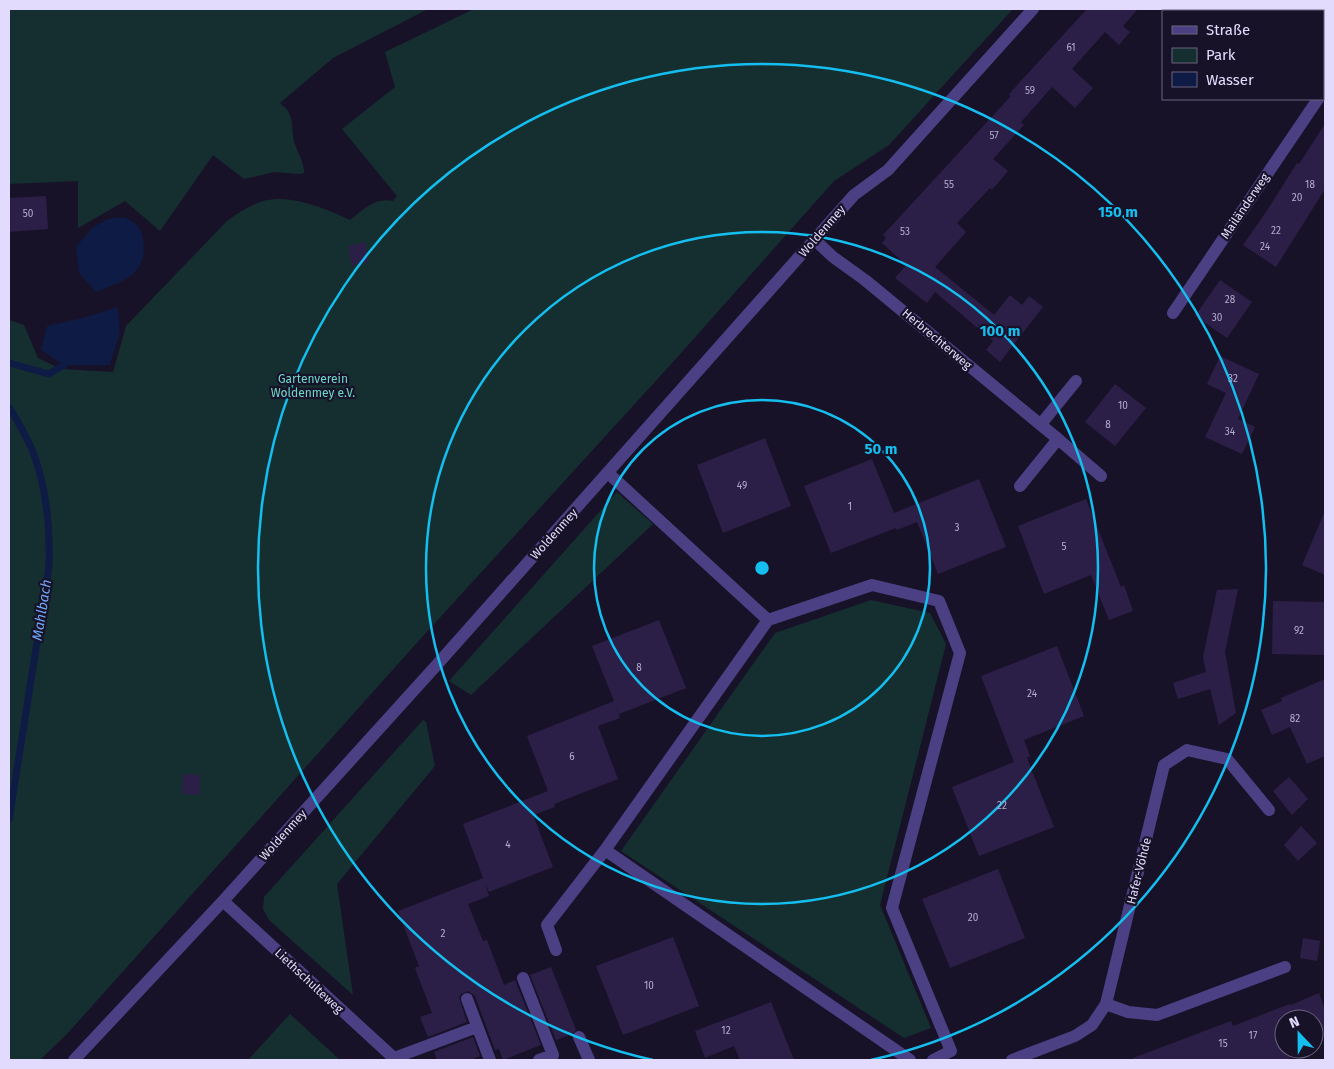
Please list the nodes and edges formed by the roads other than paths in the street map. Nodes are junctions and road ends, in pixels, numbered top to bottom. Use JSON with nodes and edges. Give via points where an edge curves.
{"nodes":[{"id":1,"x":1033,"y":9,"type":"edge"},
{"id":2,"x":1317,"y":100,"type":"edge"},
{"id":3,"x":815,"y":240,"type":"junction"},
{"id":4,"x":1173,"y":313,"type":"dead end"},
{"id":5,"x":1076,"y":381,"type":"dead end"},
{"id":6,"x":1041,"y":424,"type":"junction"},
{"id":7,"x":1058,"y":439,"type":"junction"},
{"id":8,"x":608,"y":473,"type":"junction"},
{"id":9,"x":1101,"y":476,"type":"dead end"},
{"id":10,"x":1020,"y":486,"type":"dead end"},
{"id":11,"x":768,"y":620,"type":"junction"},
{"id":12,"x":1269,"y":810,"type":"dead end"},
{"id":13,"x":605,"y":850,"type":"junction"},
{"id":14,"x":223,"y":901,"type":"junction"},
{"id":15,"x":556,"y":950,"type":"dead end"},
{"id":16,"x":1285,"y":967,"type":"dead end"},
{"id":17,"x":523,"y":978,"type":"dead end"},
{"id":18,"x":467,"y":999,"type":"dead end"},
{"id":19,"x":1106,"y":1004,"type":"junction"},
{"id":20,"x":477,"y":1027,"type":"junction"},
{"id":21,"x":579,"y":1038,"type":"dead end"},
{"id":22,"x":555,"y":1058,"type":"edge"},
{"id":23,"x":395,"y":1059,"type":"edge"},
{"id":24,"x":74,"y":1060,"type":"edge"},
{"id":25,"x":490,"y":1060,"type":"edge"},
{"id":26,"x":539,"y":1060,"type":"edge"},
{"id":27,"x":589,"y":1060,"type":"edge"},
{"id":28,"x":910,"y":1060,"type":"edge"},
{"id":29,"x":933,"y":1060,"type":"edge"},
{"id":30,"x":1012,"y":1060,"type":"edge"}],
"edges":[{"from":1,"to":3,"type":"street","name":"Woldenmey","via":[[888,170],[854,195]]},
{"from":2,"to":4,"type":"street","name":"Mailänderweg"},
{"from":3,"to":6,"type":"street","name":"Herbrechterweg"},
{"from":3,"to":8,"type":"street","name":"Woldenmey"},
{"from":5,"to":6,"type":"street"},
{"from":6,"to":7,"type":"street","name":"Herbrechterweg"},
{"from":7,"to":9,"type":"street","name":"Herbrechterweg"},
{"from":7,"to":10,"type":"street"},
{"from":8,"to":11,"type":"street"},
{"from":8,"to":14,"type":"street","name":"Woldenmey"},
{"from":11,"to":13,"type":"street"},
{"from":11,"to":29,"type":"street","via":[[872,585],[939,601],[960,653],[892,908],[951,1051]]},
{"from":12,"to":19,"type":"street","name":"Hafer-Vöhde","via":[[1227,759],[1187,750],[1164,765]]},
{"from":13,"to":15,"type":"street","via":[[547,925]]},
{"from":13,"to":28,"type":"street"},
{"from":14,"to":23,"type":"street","name":"Liethschulteweg"},
{"from":14,"to":24,"type":"street","name":"Woldenmey"},
{"from":16,"to":19,"type":"street","via":[[1156,1015],[1128,1012]]},
{"from":17,"to":22,"type":"street"},
{"from":18,"to":20,"type":"street"},
{"from":19,"to":30,"type":"street","name":"Hafer-Vöhde","via":[[1092,1025],[1075,1036]]},
{"from":20,"to":23,"type":"street"},
{"from":20,"to":25,"type":"street"},
{"from":21,"to":27,"type":"street"},
{"from":22,"to":26,"type":"street"}]}
